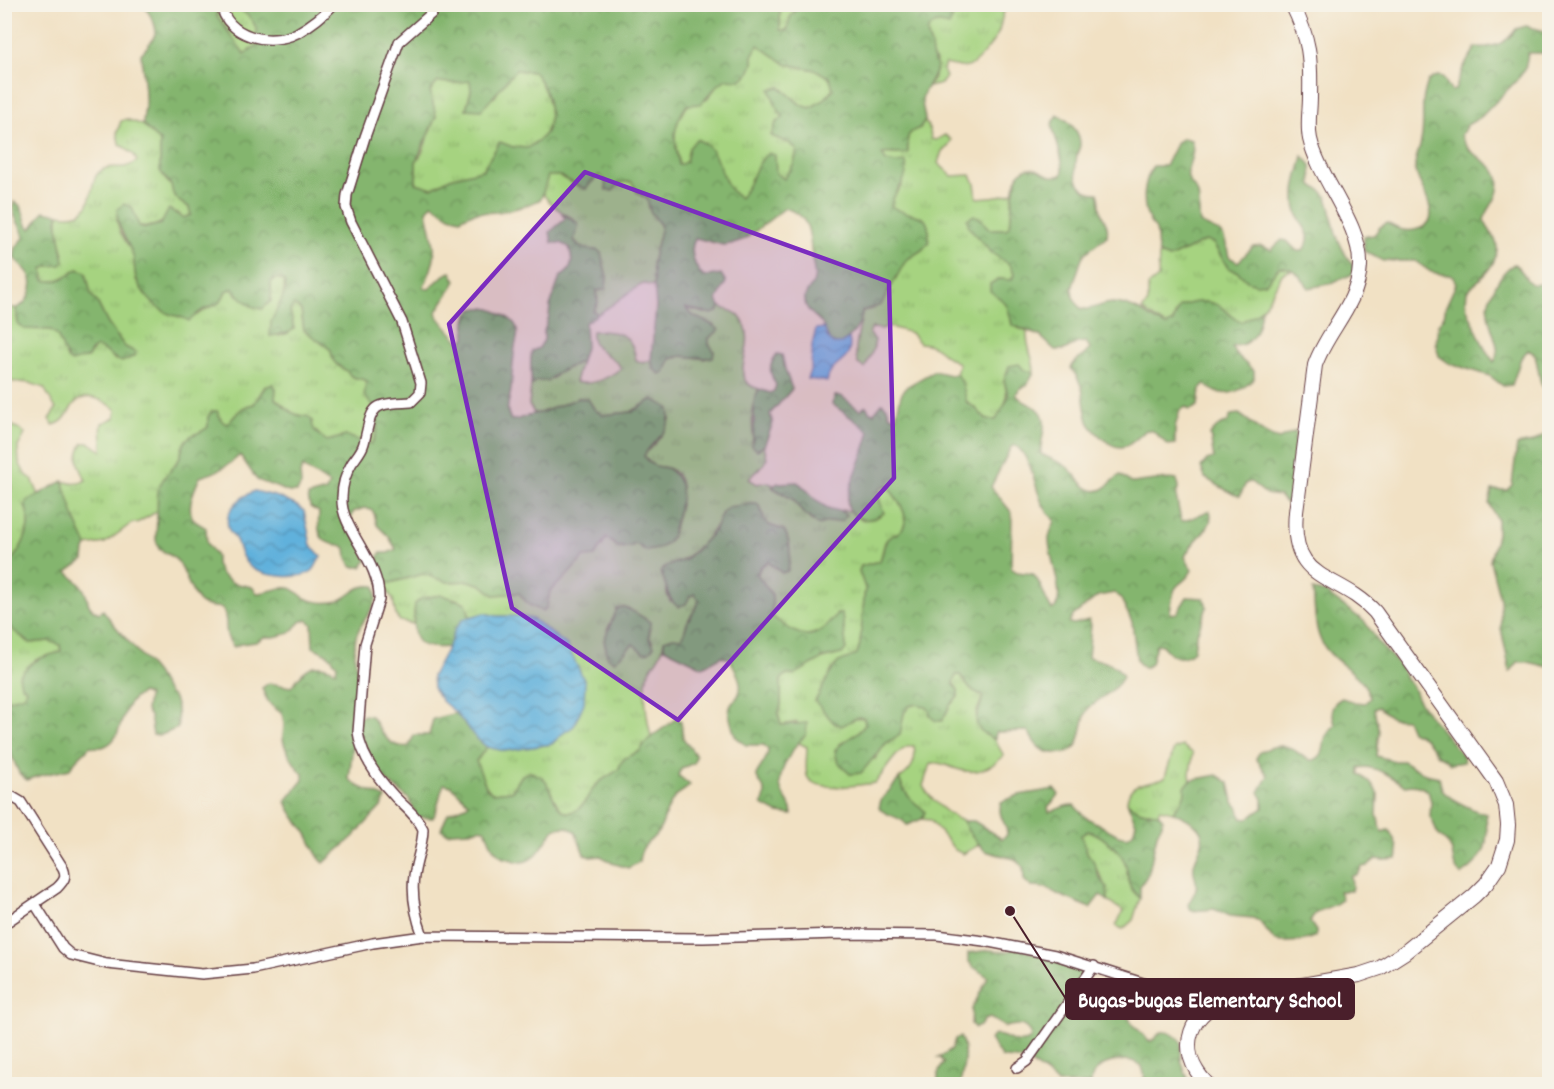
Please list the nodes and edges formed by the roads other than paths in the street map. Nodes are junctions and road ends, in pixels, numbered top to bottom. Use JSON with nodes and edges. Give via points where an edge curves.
{"nodes":[{"id":1,"x":221,"y":4,"type":"edge"},
{"id":2,"x":334,"y":4,"type":"edge"},
{"id":3,"x":437,"y":4,"type":"edge"},
{"id":4,"x":1292,"y":4,"type":"edge"},
{"id":5,"x":4,"y":792,"type":"edge"},
{"id":6,"x":13,"y":797,"type":"junction"},
{"id":7,"x":4,"y":805,"type":"edge"},
{"id":8,"x":35,"y":904,"type":"junction"},
{"id":9,"x":4,"y":924,"type":"edge"},
{"id":10,"x":423,"y":936,"type":"junction"},
{"id":11,"x":1094,"y":966,"type":"junction"},
{"id":12,"x":1206,"y":1010,"type":"junction"},
{"id":13,"x":1017,"y":1068,"type":"dead end"},
{"id":14,"x":1207,"y":1084,"type":"edge"}],
"edges":[{"from":1,"to":2,"type":"street","via":[[226,22],[236,30],[268,39],[296,34]]},
{"from":3,"to":10,"type":"street","via":[[399,42],[352,176],[346,207],[402,322],[421,383],[415,401],[384,404],[372,412],[363,448],[346,476],[342,501],[380,594],[365,644],[359,744],[381,780],[423,829],[413,891]]},
{"from":4,"to":12,"type":"highway","via":[[1310,49],[1310,138],[1351,229],[1360,261],[1351,300],[1315,366],[1295,520],[1298,548],[1315,571],[1375,612],[1496,781],[1506,805],[1508,832],[1499,865],[1482,890],[1390,963],[1359,975],[1234,998]]},
{"from":5,"to":6,"type":"street"},
{"from":6,"to":7,"type":"street"},
{"from":6,"to":8,"type":"street","via":[[21,802],[65,873],[64,882]]},
{"from":8,"to":9,"type":"street"},
{"from":8,"to":10,"type":"street","via":[[63,948],[72,955],[107,964],[202,974],[243,970]]},
{"from":10,"to":11,"type":"street","via":[[937,935],[1024,948]]},
{"from":11,"to":12,"type":"street","via":[[1165,990]]},
{"from":11,"to":13,"type":"street","via":[[1028,1061]]},
{"from":12,"to":14,"type":"highway","via":[[1189,1042],[1192,1063]]}]}
